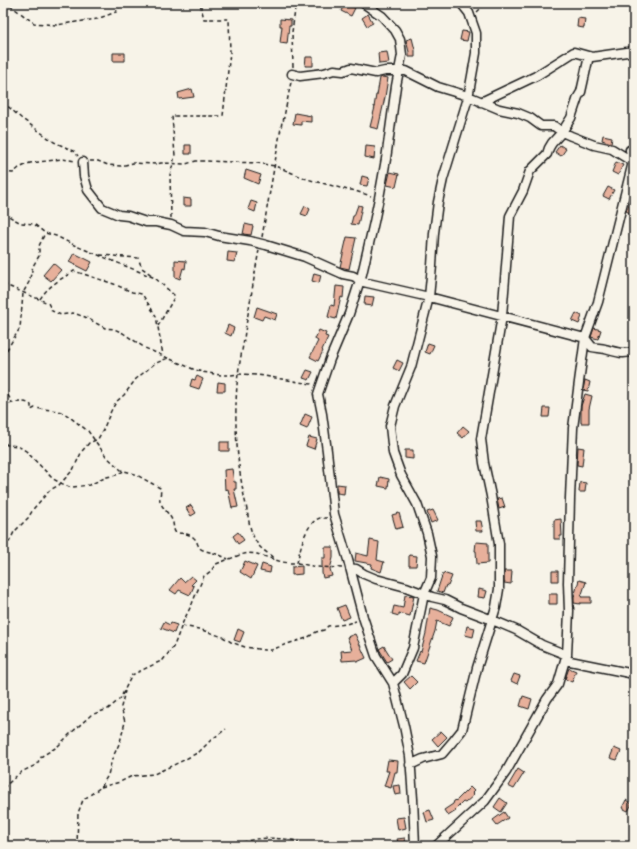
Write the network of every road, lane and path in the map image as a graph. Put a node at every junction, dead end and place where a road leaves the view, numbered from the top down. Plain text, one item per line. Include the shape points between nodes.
1 (3, 3) edge
2 (94, 3) edge
3 (115, 3) edge
4 (122, 3) edge
5 (200, 3) edge
6 (296, 3) edge
7 (363, 3) edge
8 (461, 3) edge
9 (486, 3) edge
10 (471, 18) junction
11 (634, 51) edge
12 (589, 56) junction
13 (398, 71) junction
14 (292, 74) junction
15 (468, 96) junction
16 (3, 102) edge
17 (481, 102) junction
18 (562, 132) junction
19 (634, 148) edge
20 (83, 162) junction
21 (633, 162) edge
22 (173, 164) junction
23 (275, 166) junction
24 (3, 172) edge
25 (379, 198) junction
26 (3, 213) edge
27 (171, 225) junction
28 (45, 233) junction
29 (261, 244) junction
30 (98, 255) junction
31 (155, 278) junction
32 (359, 281) junction
33 (3, 284) edge
34 (22, 293) junction
35 (429, 297) junction
36 (40, 299) junction
37 (502, 316) junction
38 (158, 326) junction
39 (585, 338) junction
40 (634, 351) edge
41 (3, 356) edge
42 (163, 356) junction
43 (168, 358) junction
44 (239, 374) junction
45 (3, 382) edge
46 (318, 394) junction
47 (12, 402) junction
48 (3, 406) edge
49 (95, 440) junction
50 (5, 443) dead end
51 (124, 471) junction
52 (60, 483) junction
53 (334, 514) junction
54 (3, 555) edge
55 (228, 559) junction
56 (274, 559) junction
57 (297, 563) junction
58 (350, 568) junction
59 (424, 594) junction
60 (363, 620) junction
61 (492, 620) junction
62 (182, 626) junction
63 (566, 657) junction
64 (634, 674) edge
65 (393, 683) junction
66 (125, 689) junction
67 (226, 729) dead end
68 (410, 765) junction
69 (101, 787) junction
70 (3, 788) edge
71 (77, 846) edge
72 (236, 846) edge
73 (298, 846) edge
74 (415, 846) edge
75 (436, 846) edge

1 - 4 path via 34,23 56,24 97,19 116,12
2 - 3 path via 104,6
5 - 22 path via 204,19 229,20 230,52 223,116 172,116 175,156
6 - 14 path via 292,32
7 - 13 street via 382,16 400,39 402,55
8 - 10 street
9 - 10 path
10 - 15 street via 476,33 476,53
11 - 12 street
12 - 17 street via 574,52 536,76
12 - 18 street via 581,92 571,118
13 - 14 street via 376,73 351,68 300,76
13 - 15 street via 406,71
13 - 25 street
14 - 23 path
15 - 17 street
15 - 35 street via 438,202
16 - 20 path via 54,142 74,151
17 - 18 street via 518,113 541,126 554,126
18 - 21 street via 594,145 612,149
18 - 37 street via 548,148 547,154 530,171 510,216
19 - 21 street via 630,150
20 - 22 path via 98,161 121,166 133,163
20 - 24 path via 62,159 30,163 13,173
20 - 27 street via 88,190 102,208 146,222
21 - 39 street via 598,302
22 - 23 path via 233,161
22 - 27 path via 170,175
23 - 25 path via 307,179
23 - 29 path
25 - 32 street
26 - 28 path via 21,223 34,224
27 - 29 street via 184,231 205,232
28 - 30 path
28 - 34 path via 39,246 39,256
29 - 32 street via 305,257
29 - 44 path via 253,279
30 - 31 path
30 - 31 path via 138,258 142,268
31 - 38 path via 175,296
32 - 35 street
32 - 46 street
33 - 34 path
34 - 36 path
34 - 41 path via 20,328
35 - 37 street
35 - 59 street via 411,367 390,426 393,453 401,475 417,504 432,556 431,578
36 - 38 path via 50,286 74,271 142,294 156,316
36 - 42 path via 48,303 52,311 61,315 73,313 85,317 105,328 123,333 145,348
37 - 39 street
37 - 61 street via 481,439 499,544 499,589
38 - 42 path
39 - 40 street via 592,347 620,353
39 - 63 street via 573,428
42 - 43 path
43 - 44 path via 202,372
43 - 49 path via 154,364 136,379 113,406 103,430
44 - 46 path via 311,384
44 - 56 path via 236,438 249,527 262,550
45 - 47 path
46 - 53 street
47 - 48 path
47 - 49 path via 28,403 31,410 35,408 63,413 88,431
49 - 51 path via 109,459
49 - 52 path via 82,451 73,470
50 - 52 path via 26,451 44,471
51 - 52 path via 89,485 73,487
51 - 55 path via 142,477 160,488 160,500 175,532 191,536 203,550
52 - 54 path via 50,490 14,532
53 - 57 path via 314,521 303,538
53 - 58 street
55 - 56 path via 248,553
55 - 62 path via 216,564 204,576
56 - 57 path
57 - 58 path via 317,567
58 - 59 street
58 - 60 street
59 - 61 street
59 - 65 street via 414,648 402,674
60 - 62 path via 328,626 307,638 271,650 245,647 223,637
60 - 65 street via 376,656
61 - 63 street
61 - 68 street via 462,730 442,754
62 - 66 path via 174,646 163,660 132,675
63 - 64 street
63 - 75 street via 558,684 506,772 485,801
65 - 68 street via 404,726
66 - 69 path via 121,707 124,722 120,742
66 - 70 path via 120,699 108,709 91,715 57,747 42,756 36,765 21,772
67 - 69 path via 199,752 180,762 154,774 132,776
68 - 74 street
69 - 71 path via 83,800 78,813
72 - 73 path via 259,839 282,838 298,841

